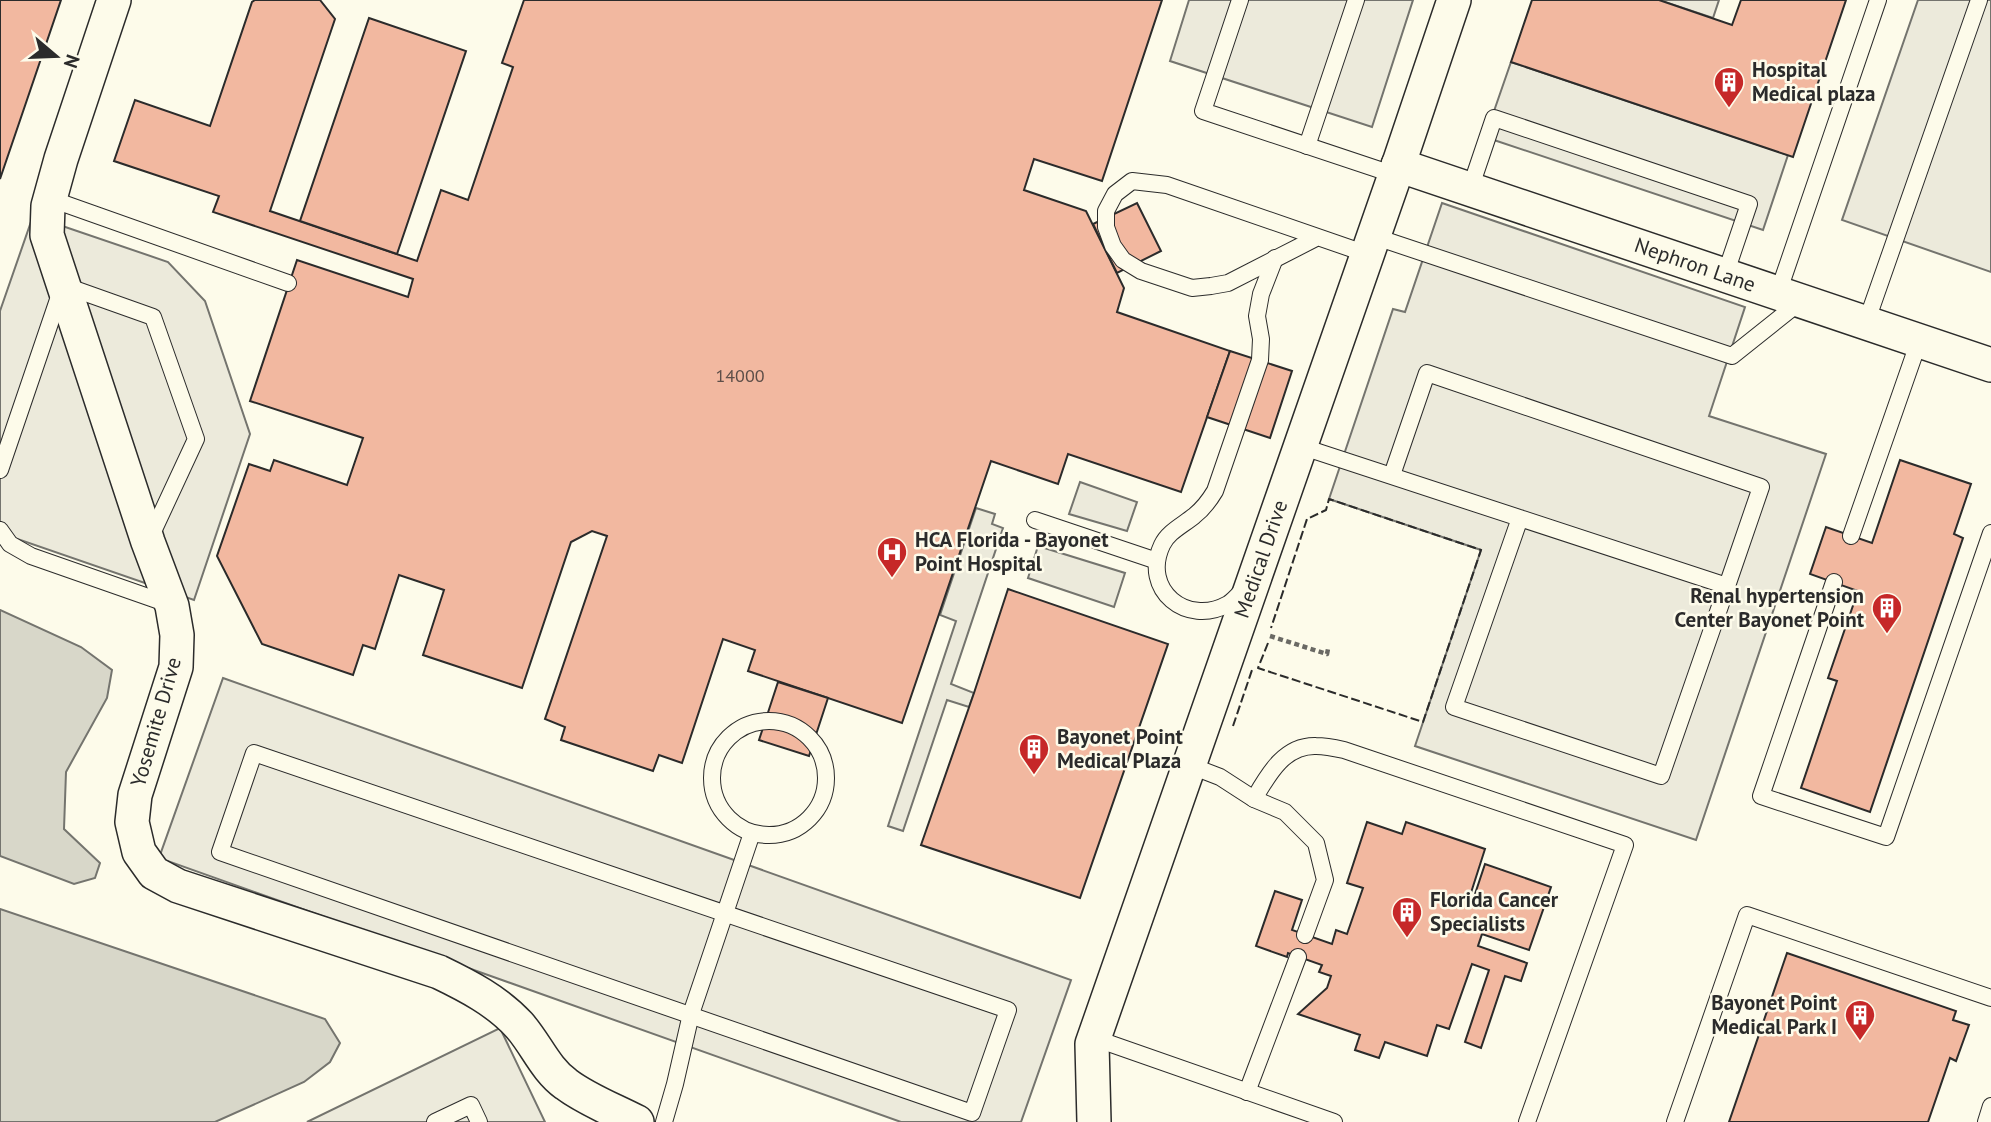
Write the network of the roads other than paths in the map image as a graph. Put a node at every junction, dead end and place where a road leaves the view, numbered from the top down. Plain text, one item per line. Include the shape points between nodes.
1 (114, 0) edge
2 (1240, 0) edge
3 (1356, 0) edge
4 (1454, 0) edge
5 (1878, 0) edge
6 (1979, 0) edge
7 (1307, 146) junction
8 (1397, 170) junction
9 (1470, 189) junction
10 (51, 199) junction
11 (1318, 237) junction
12 (1370, 245) junction
13 (1275, 258) junction
14 (1725, 275) junction
15 (288, 283) dead end
16 (63, 285) junction
17 (1790, 297) junction
18 (1866, 323) junction
19 (1919, 341) junction
20 (1991, 365) edge
21 (1300, 446) junction
22 (0, 470) edge
23 (1392, 475) junction
24 (1520, 518) junction
25 (1035, 520) dead end
26 (0, 530) edge
27 (1991, 533) edge
28 (1851, 536) dead end
29 (148, 542) junction
30 (1157, 561) junction
31 (1257, 570) junction
32 (1834, 582) dead end
33 (1727, 586) junction
34 (172, 606) junction
35 (1189, 765) junction
36 (1254, 799) junction
37 (752, 833) junction
38 (725, 913) junction
39 (1305, 935) dead end
40 (1298, 957) dead end
41 (1991, 998) edge
42 (691, 1014) junction
43 (1094, 1038) junction
44 (1247, 1091) junction
45 (1991, 1106) edge
46 (435, 1122) edge
47 (479, 1122) edge
48 (637, 1122) edge
49 (664, 1122) edge
50 (1094, 1122) edge
51 (1334, 1122) edge
52 (1527, 1122) edge
53 (1675, 1122) edge
54 (1986, 1122) edge

1 - 10 street, Yosemite Drive
2 - 7 lane via 1203,110
3 - 7 lane
4 - 8 street, Medical Drive
5 - 17 lane
6 - 18 lane
7 - 8 lane
8 - 9 street, Nephron Lane
8 - 12 street, Medical Drive
9 - 14 street, Nephron Lane
9 - 14 lane via 1494,118 1749,204
10 - 15 lane
10 - 16 street, Yosemite Drive via 47,235
11 - 12 lane
11 - 13 lane
11 - 13 lane via 1149,182 1132,181 1115,194 1106,211 1106,227 1123,260 1192,288 1228,283
12 - 17 lane via 1732,356
12 - 21 street, Medical Drive
13 - 30 lane via 1257,316 1260,360 1215,491 1163,544
14 - 17 street, Nephron Lane
16 - 22 lane
16 - 29 street, Yosemite Drive
16 - 29 lane via 153,317 196,439
17 - 18 street, Nephron Lane
18 - 19 street, Nephron Lane
19 - 20 street, Nephron Lane
19 - 28 lane
21 - 23 lane
21 - 31 street, Medical Drive
23 - 24 lane
23 - 33 lane via 1427,373 1761,487
24 - 33 lane
24 - 33 lane via 1454,707 1661,776
25 - 30 lane
26 - 34 lane via 10,544 31,556
27 - 32 lane via 1886,837 1760,796
29 - 34 street, Yosemite Drive
30 - 31 lane via 1162,592 1191,610 1228,604
31 - 35 street, Medical Drive
34 - 48 street, Yosemite Drive via 176,667 135,794 132,822 139,852 154,873 178,886 439,972 467,986 520,1027 565,1083
35 - 36 lane via 1220,777
35 - 43 street, Medical Drive
36 - 39 lane via 1285,813 1316,843 1325,880
36 - 52 lane via 1271,770 1290,752 1313,745 1344,750 1625,845
37 - 37 lane via 788,832 804,823 824,792 821,754 810,738 776,720 757,721 724,742 711,777 722,812
37 - 38 lane
38 - 42 lane
38 - 42 lane via 1007,1010 972,1113
38 - 42 lane via 254,753 220,852
40 - 44 lane
41 - 53 lane via 1747,915
42 - 49 lane
43 - 44 lane
43 - 50 street, Medical Drive
44 - 51 lane
45 - 54 lane
46 - 47 lane via 471,1105

